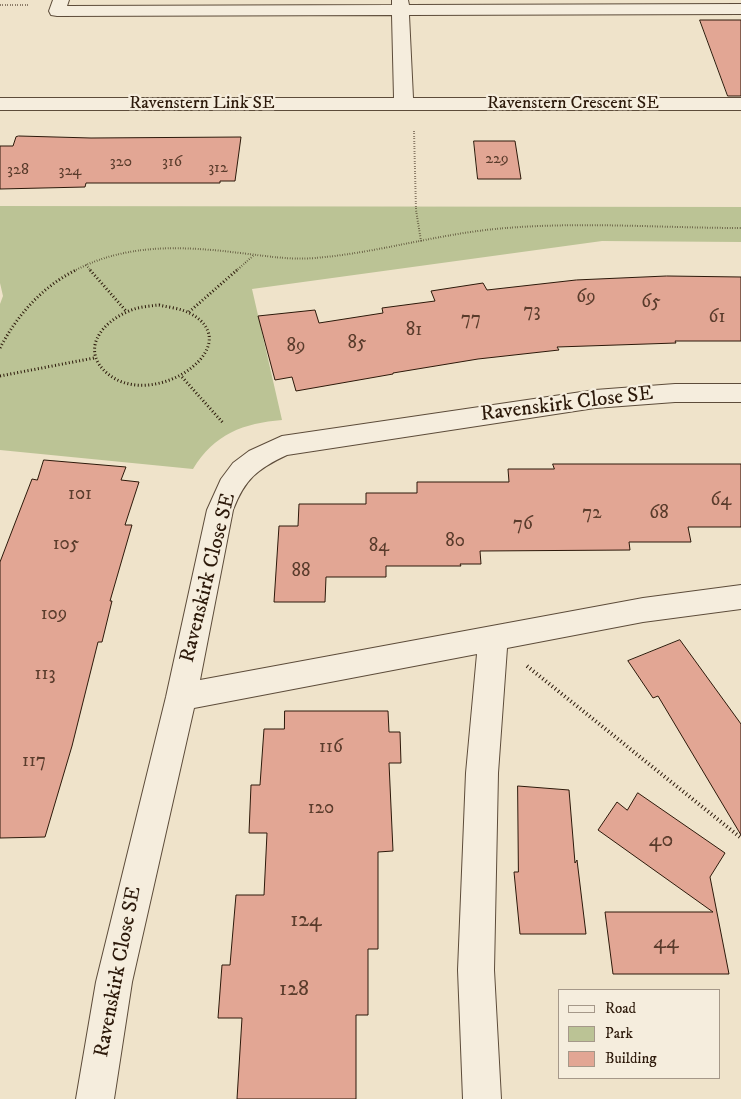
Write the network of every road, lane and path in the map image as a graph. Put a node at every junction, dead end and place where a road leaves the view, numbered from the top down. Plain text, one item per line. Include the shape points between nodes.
1 (61, 0) edge
2 (0, 5) edge
3 (36, 5) dead end
4 (400, 5) edge
5 (741, 9) edge
6 (0, 104) edge
7 (404, 104) junction
8 (741, 104) edge
9 (414, 130) dead end
10 (741, 228) edge
11 (421, 241) junction
12 (254, 254) junction
13 (86, 265) junction
14 (127, 312) junction
15 (190, 312) junction
16 (0, 348) edge
17 (94, 358) junction
18 (0, 376) edge
19 (182, 377) junction
20 (741, 393) edge
21 (224, 424) dead end
22 (741, 597) edge
23 (493, 638) junction
24 (181, 697) junction
25 (741, 838) edge
26 (95, 1099) edge
27 (482, 1099) edge

1 - 4 street via 57,12
2 - 3 path
4 - 5 street
4 - 7 street
6 - 7 street, Ravenstern Link SE
7 - 8 street, Ravenstern Crescent SE
9 - 11 path via 416,210
10 - 11 path via 554,225 493,229
11 - 12 path via 290,260
12 - 13 path via 190,247 144,249 100,258
12 - 15 path
13 - 14 path
13 - 16 path via 62,276 32,300 9,328
14 - 15 path via 159,305
14 - 17 path via 111,320 100,332 94,345
15 - 19 path via 208,330 210,343 206,355
17 - 18 path
17 - 19 path via 102,371 117,381 138,385 161,384
19 - 21 path
20 - 24 street, Ravenskirk Close SE via 675,393 595,399 282,446 256,458 228,487 220,510
22 - 23 street via 643,610
23 - 24 street
23 - 25 path
23 - 27 street via 482,773 476,970
24 - 26 street, Ravenskirk Close SE via 114,982

